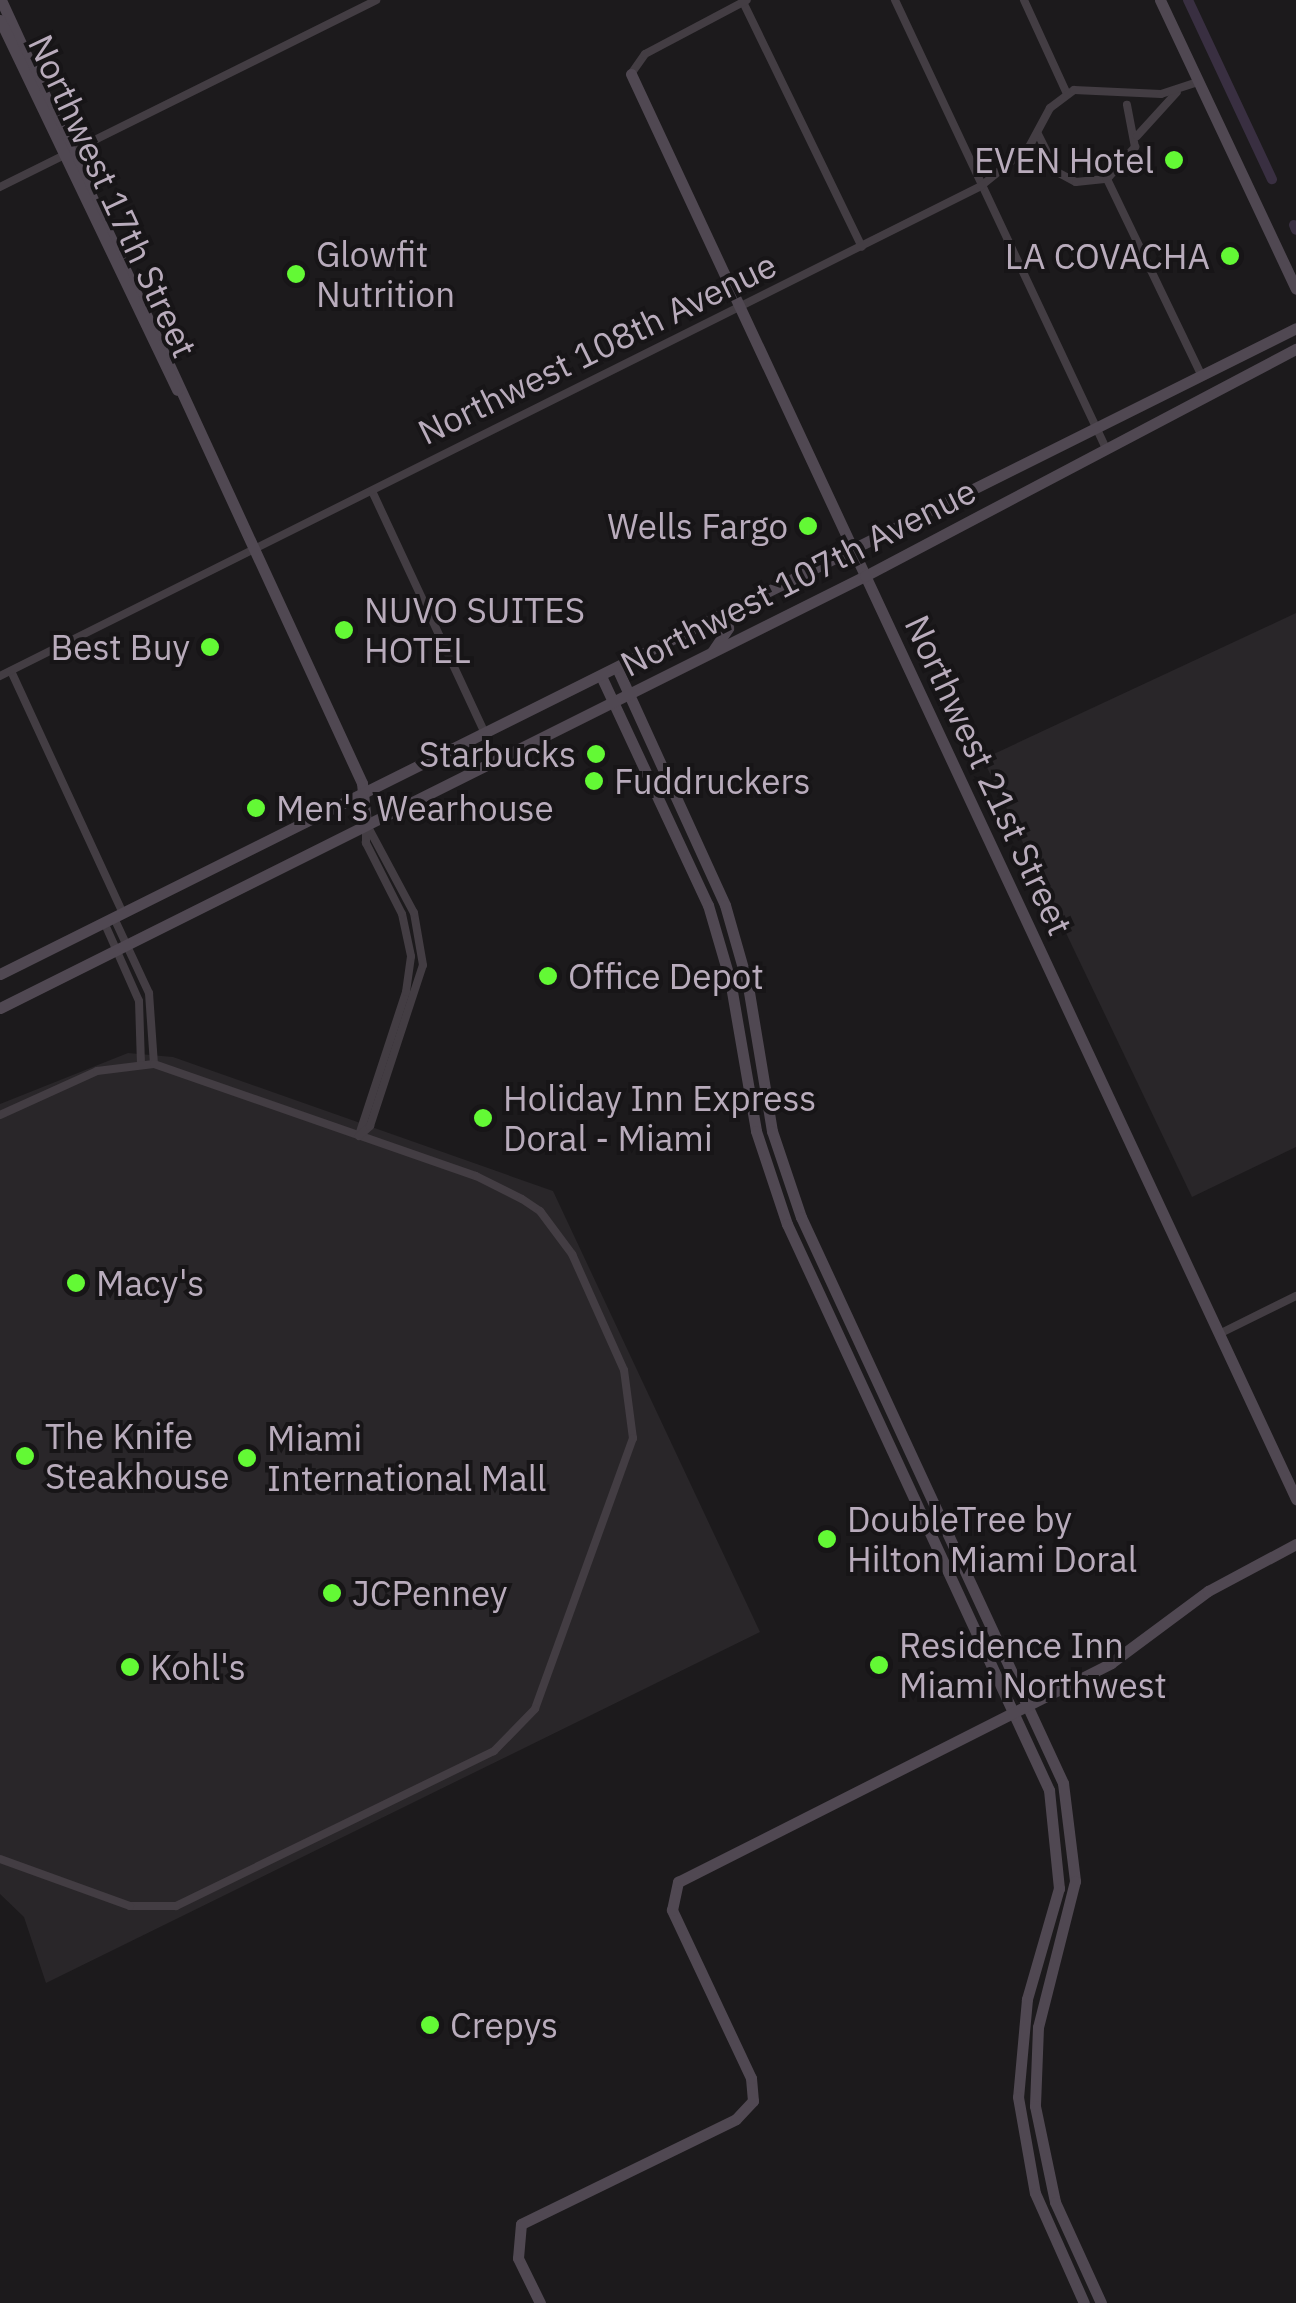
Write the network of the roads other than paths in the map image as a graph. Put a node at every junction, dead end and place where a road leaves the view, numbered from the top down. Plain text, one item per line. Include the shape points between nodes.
1 (1, 0) edge
2 (376, 0) edge
3 (895, 0) edge
4 (1024, 0) edge
5 (1160, 0) edge
6 (745, 1) edge
7 (0, 20) edge
8 (632, 74) joint
9 (1199, 82) junction
10 (1177, 92) junction
11 (1066, 94) junction
12 (1127, 105) dead end
13 (1038, 134) junction
14 (1136, 136) junction
15 (68, 154) junction
16 (1107, 179) junction
17 (981, 186) junction
18 (0, 188) edge
19 (862, 247) junction
20 (1296, 289) edge
21 (739, 308) junction
22 (1296, 328) edge
23 (1296, 349) edge
24 (1202, 376) junction
25 (1095, 430) junction
26 (1107, 450) junction
27 (372, 490) junction
28 (254, 550) junction
29 (853, 550) junction
30 (865, 576) junction
31 (726, 613) junction
32 (712, 652) junction
33 (617, 668) junction
34 (11, 670) junction
35 (0, 676) edge
36 (601, 676) junction
37 (630, 693) junction
38 (613, 702) junction
39 (485, 733) junction
40 (364, 793) junction
41 (366, 823) junction
42 (114, 918) junction
43 (122, 946) junction
44 (1, 971) edge
45 (0, 1008) edge
46 (141, 1063) junction
47 (154, 1064) junction
48 (0, 1116) edge
49 (359, 1136) junction
50 (1296, 1296) edge
51 (1219, 1334) junction
52 (1296, 1498) edge
53 (1296, 1544) edge
54 (1029, 1707) junction
55 (1015, 1714) junction
56 (0, 1858) edge
57 (540, 2303) edge
58 (1084, 2303) edge
59 (1102, 2303) edge

1 - 15 street, Northwest 17th Street
2 - 15 street
3 - 17 street
4 - 11 street
5 - 9 street
6 - 8 street via 646,54
6 - 19 street
7 - 15 street, Northwest 17th Street
8 - 21 street, Northwest 21st Street
9 - 10 street
9 - 20 street
10 - 11 street via 1084,88
10 - 14 street
11 - 13 street, Northwest 108th Avenue via 1050,108
12 - 14 street
13 - 16 street via 1056,172 1086,183
13 - 17 street, Northwest 108th Avenue
14 - 16 street via 1131,157
15 - 18 street
15 - 28 street, Northwest 17th Street
16 - 24 street
17 - 19 street, Northwest 108th Avenue
17 - 25 street
19 - 21 street, Northwest 108th Avenue
21 - 27 street, Northwest 108th Avenue
21 - 29 street, Northwest 21st Street
22 - 24 street, Northwest 107th Avenue
23 - 26 street, Northwest 107th Avenue
24 - 25 street, Northwest 107th Avenue
25 - 26 street
25 - 29 street, Northwest 107th Avenue
26 - 30 street, Northwest 107th Avenue
27 - 28 street, Northwest 108th Avenue
27 - 39 street
28 - 34 street, Northwest 108th Avenue
28 - 40 street, Northwest 17th Street
29 - 30 street, Northwest 21st Street
29 - 31 street, Northwest 107th Avenue
30 - 32 street, Northwest 107th Avenue
30 - 51 street, Northwest 21st Street
31 - 32 street via 728,628
31 - 33 street, Northwest 107th Avenue
32 - 37 street, Northwest 107th Avenue
33 - 36 street, Northwest 107th Avenue
33 - 37 street
34 - 35 street, Northwest 108th Avenue
34 - 42 street
36 - 38 street
36 - 39 street, Northwest 107th Avenue
37 - 38 street, Northwest 107th Avenue
37 - 54 street via 726,905 748,986 772,1131 801,1217
38 - 41 street, Northwest 107th Avenue
38 - 55 street via 708,905 730,980 756,1130 787,1224
39 - 40 street, Northwest 107th Avenue
40 - 41 street, Northwest 17th Street
40 - 42 street, Northwest 107th Avenue
41 - 43 street, Northwest 107th Avenue
41 - 49 street via 414,913 423,958 409,1022 370,1126
42 - 43 street
42 - 44 street, Northwest 107th Avenue
43 - 45 street, Northwest 107th Avenue
43 - 46 street via 139,1002
43 - 47 street via 152,1007
46 - 47 street
46 - 48 street via 97,1071
47 - 49 street
49 - 56 street via 476,1176 540,1211 572,1254 624,1370 633,1426 627,1462 535,1709 494,1751 176,1906 130,1906
50 - 51 street
51 - 52 street, Northwest 21st Street
53 - 54 street via 1208,1590 1140,1645
54 - 55 street
54 - 59 street via 1072,1814 1076,1864 1069,1918 1038,2028 1034,2106 1055,2202
55 - 57 street via 691,1874 673,1891 676,1920 751,2078 753,2102 742,2116 526,2219 518,2230 518,2258
55 - 58 street via 1057,1824 1054,1912 1027,1999 1018,2097 1035,2193

